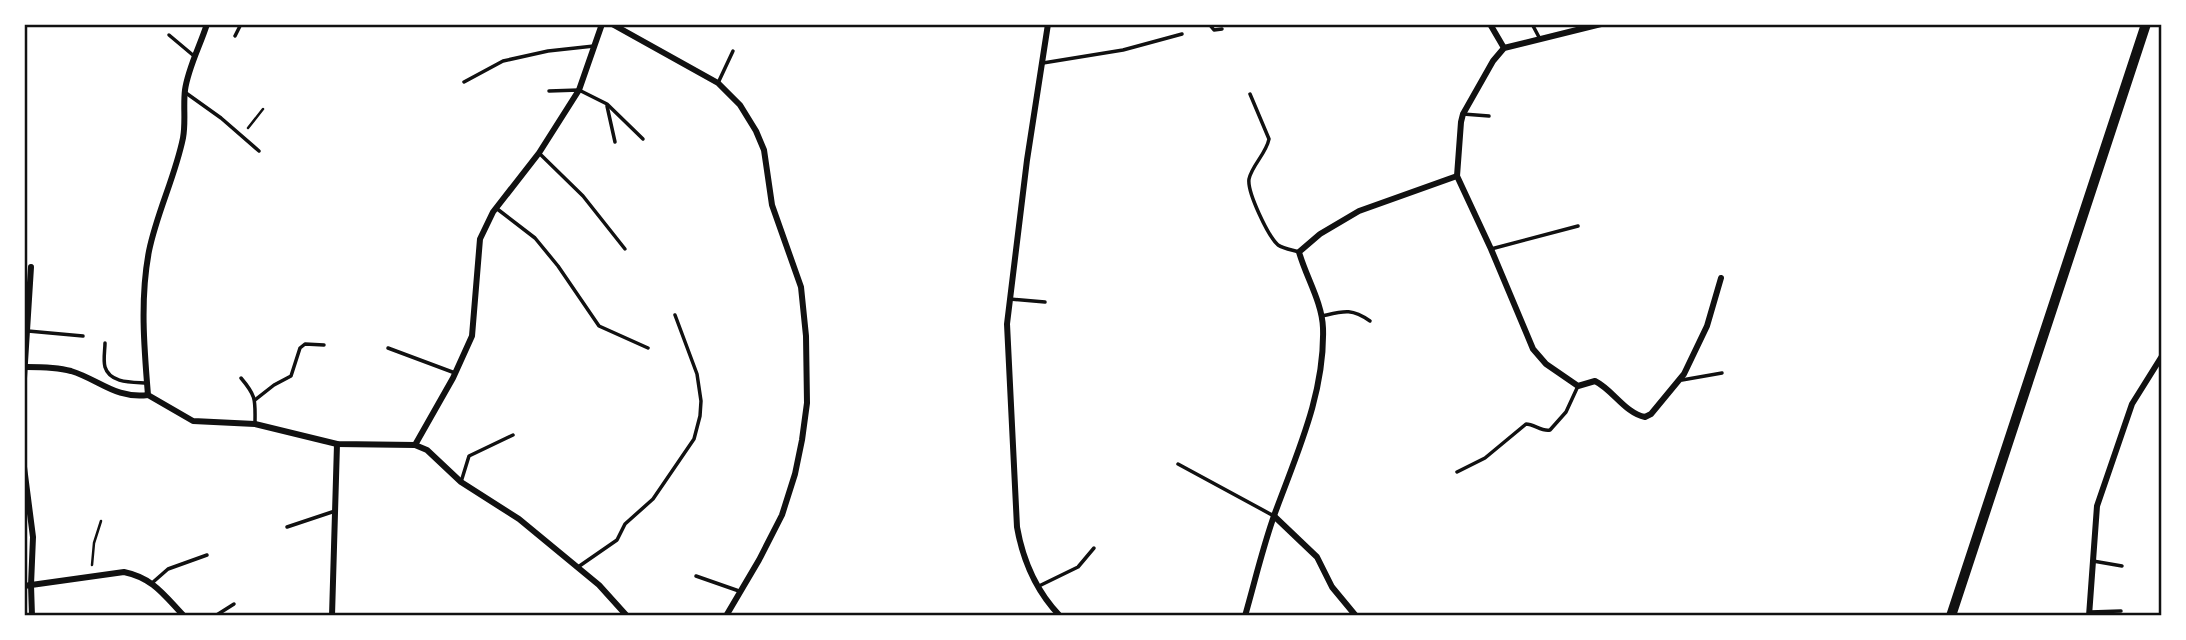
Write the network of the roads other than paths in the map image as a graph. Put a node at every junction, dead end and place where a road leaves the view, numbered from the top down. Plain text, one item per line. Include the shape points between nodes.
1 (207, 24) edge
2 (241, 24) edge
3 (601, 24) edge
4 (612, 24) edge
5 (1048, 24) edge
6 (1209, 24) edge
7 (1490, 24) edge
8 (1532, 24) edge
9 (1601, 24) edge
10 (2146, 24) edge
11 (1222, 29) dead end
12 (1182, 34) dead end
13 (169, 35) dead end
14 (235, 36) dead end
15 (1540, 39) junction
16 (594, 46) junction
17 (1504, 48) junction
18 (733, 51) dead end
19 (196, 57) junction
20 (1041, 63) junction
21 (464, 82) dead end
22 (718, 83) junction
23 (579, 90) junction
24 (550, 91) dead end
25 (185, 92) junction
26 (1250, 94) dead end
27 (607, 104) junction
28 (1463, 114) junction
29 (1489, 116) dead end
30 (643, 139) dead end
31 (615, 142) dead end
32 (259, 150) dead end
33 (539, 153) junction
34 (1457, 176) junction
35 (496, 208) junction
36 (1578, 226) dead end
37 (1492, 248) junction
38 (625, 249) dead end
39 (1300, 252) junction
40 (31, 267) dead end
41 (1721, 278) dead end
42 (1010, 299) junction
43 (1045, 302) dead end
44 (675, 315) dead end
45 (1322, 316) junction
46 (1370, 321) dead end
47 (28, 331) junction
48 (83, 336) dead end
49 (105, 343) dead end
50 (324, 345) dead end
51 (387, 348) dead end
52 (648, 348) dead end
53 (2161, 356) edge
54 (27, 367) junction
55 (455, 373) junction
56 (1722, 373) dead end
57 (24, 378) edge
58 (241, 378) dead end
59 (1679, 380) junction
60 (147, 383) junction
61 (1578, 386) junction
62 (148, 395) junction
63 (256, 400) junction
64 (255, 424) junction
65 (513, 435) dead end
66 (337, 444) junction
67 (415, 445) junction
68 (1178, 464) dead end
69 (24, 467) edge
70 (1457, 472) dead end
71 (461, 482) junction
72 (335, 511) junction
73 (1274, 516) junction
74 (287, 527) dead end
75 (1094, 548) dead end
76 (207, 555) dead end
77 (2093, 561) junction
78 (2122, 566) dead end
79 (578, 567) junction
80 (696, 576) dead end
81 (152, 583) junction
82 (28, 585) edge
83 (1037, 587) junction
84 (741, 592) junction
85 (234, 604) dead end
86 (2121, 611) dead end
87 (2090, 614) edge
88 (32, 615) edge
89 (184, 615) edge
90 (215, 615) edge
91 (332, 615) edge
92 (627, 615) edge
93 (726, 615) edge
94 (1060, 615) edge
95 (1245, 615) edge
96 (1356, 615) edge
97 (1951, 615) edge

1 - 19 street
2 - 14 lane
3 - 16 street
4 - 22 street
5 - 20 street
6 - 11 lane via 1214,30
7 - 17 street
8 - 15 lane
9 - 15 street
10 - 97 main road
12 - 20 lane via 1123,50
13 - 19 lane
15 - 17 street
16 - 21 lane via 503,61
16 - 23 street
17 - 28 street
18 - 22 lane
19 - 25 street
20 - 42 street
22 - 84 street via 740,105 764,150 772,205 801,288 806,335 807,402 791,492
23 - 24 lane
23 - 27 lane
23 - 33 street
25 - 32 lane
25 - 60 street via 183,138 149,253 143,319
26 - 39 lane via 1269,139 1250,174 1249,187 1276,242
27 - 30 lane
27 - 31 lane
28 - 29 lane
28 - 34 street
33 - 35 street
33 - 38 lane via 583,196
34 - 37 street
34 - 39 street via 1359,211
35 - 52 lane via 535,237 600,326
35 - 55 street via 480,239 472,336
36 - 37 lane
37 - 61 street via 1533,349
39 - 45 street
40 - 47 street
41 - 59 street via 1707,326
42 - 43 lane
42 - 83 street via 1007,324 1017,527 1021,551
44 - 79 lane via 697,374 700,416 694,439 653,499 625,524 617,540
45 - 46 lane via 1353,312
45 - 73 street via 1319,374 1310,419
47 - 48 lane
47 - 54 street
49 - 60 lane via 105,368 111,376
50 - 63 lane via 300,348 291,376
51 - 55 lane
53 - 77 street via 2132,404 2097,506
54 - 57 street
54 - 62 street via 70,371 125,395
55 - 67 street
56 - 59 lane
58 - 63 lane
59 - 61 street via 1645,417 1603,385
60 - 62 street
61 - 70 lane via 1566,412 1550,430 1526,424 1485,458
62 - 64 street via 193,421
63 - 64 lane
64 - 66 street
65 - 71 lane via 469,456
66 - 67 street
66 - 72 street
67 - 71 street via 427,450
68 - 73 lane
69 - 82 street via 33,537
71 - 79 street via 519,519
72 - 74 lane
72 - 91 street
73 - 95 street
73 - 96 street via 1317,556 1332,587
75 - 83 lane via 1078,567
76 - 81 lane via 168,569
77 - 78 lane
77 - 87 street
79 - 92 street
80 - 84 lane
81 - 82 street via 124,572
81 - 89 street
82 - 88 street
83 - 94 street
84 - 93 street
85 - 90 lane
86 - 87 lane

